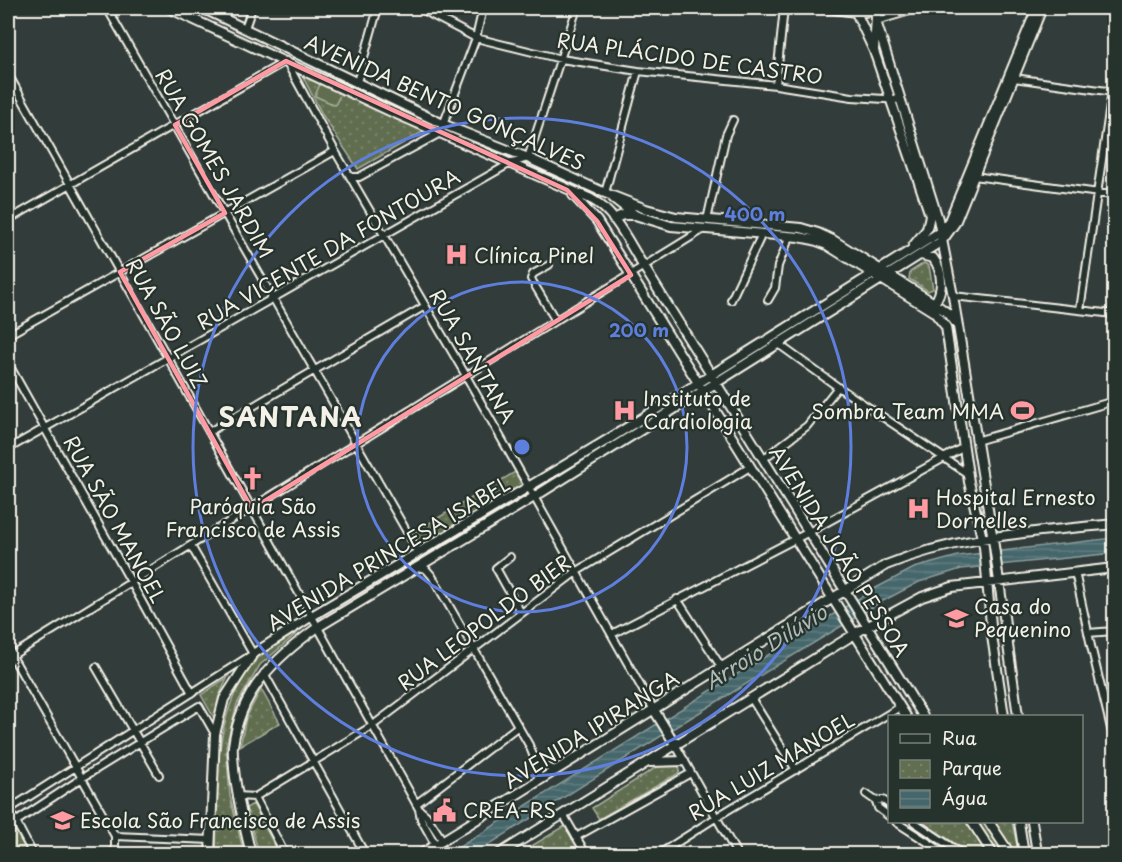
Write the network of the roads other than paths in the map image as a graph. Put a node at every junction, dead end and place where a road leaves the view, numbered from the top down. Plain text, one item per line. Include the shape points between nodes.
1 (107, 8) edge
2 (169, 8) edge
3 (202, 8) edge
4 (252, 8) edge
5 (378, 8) edge
6 (421, 8) edge
7 (483, 8) edge
8 (577, 8) edge
9 (784, 8) edge
10 (818, 8) edge
11 (879, 8) edge
12 (920, 8) edge
13 (1037, 8) edge
14 (1042, 8) edge
15 (856, 9) edge
16 (876, 21) junction
17 (245, 28) junction
18 (476, 38) junction
19 (874, 51) junction
20 (561, 59) junction
21 (286, 62) junction
22 (638, 71) junction
23 (8, 74) edge
24 (1014, 78) junction
25 (1114, 78) edge
26 (357, 82) junction
27 (776, 85) junction
28 (1113, 92) edge
29 (891, 99) junction
30 (901, 100) junction
31 (733, 120) dead end
32 (175, 124) junction
33 (445, 125) junction
34 (440, 133) junction
35 (335, 151) junction
36 (528, 158) junction
37 (509, 164) junction
38 (974, 176) junction
39 (351, 177) junction
40 (359, 177) junction
41 (70, 184) junction
42 (355, 184) junction
43 (567, 190) junction
44 (1098, 192) junction
45 (607, 194) junction
46 (1114, 195) edge
47 (225, 213) junction
48 (635, 215) junction
49 (613, 219) junction
50 (8, 220) edge
51 (707, 220) junction
52 (704, 229) junction
53 (940, 232) junction
54 (762, 234) junction
55 (384, 236) junction
56 (790, 236) junction
57 (942, 241) junction
58 (908, 252) junction
59 (921, 255) junction
60 (549, 265) dead end
61 (644, 267) junction
62 (876, 271) junction
63 (120, 272) junction
64 (889, 274) junction
65 (631, 275) junction
66 (881, 279) junction
67 (953, 296) junction
68 (274, 298) junction
69 (731, 300) dead end
70 (768, 300) dead end
71 (934, 303) junction
72 (425, 306) junction
73 (1080, 310) junction
74 (1114, 314) edge
75 (556, 321) junction
76 (957, 325) junction
77 (8, 335) edge
78 (777, 344) junction
79 (168, 358) junction
80 (8, 363) edge
81 (314, 371) junction
82 (711, 375) junction
83 (466, 377) junction
84 (699, 383) junction
85 (716, 384) junction
86 (838, 387) junction
87 (704, 392) junction
88 (1114, 400) edge
89 (44, 428) junction
90 (209, 432) junction
91 (976, 441) junction
92 (357, 443) junction
93 (964, 447) junction
94 (8, 449) edge
95 (943, 457) junction
96 (763, 459) junction
97 (750, 467) junction
98 (968, 474) junction
99 (529, 488) junction
100 (534, 497) junction
101 (252, 509) junction
102 (1114, 524) edge
103 (809, 532) junction
104 (992, 537) junction
105 (795, 538) junction
106 (982, 538) junction
107 (191, 546) junction
108 (419, 553) junction
109 (510, 556) dead end
110 (433, 558) junction
111 (418, 567) junction
112 (1114, 568) edge
113 (576, 572) junction
114 (1075, 572) junction
115 (432, 576) junction
116 (998, 577) junction
117 (988, 578) junction
118 (131, 582) junction
119 (844, 589) junction
120 (831, 597) junction
121 (677, 599) junction
122 (521, 613) junction
123 (312, 616) junction
124 (868, 626) junction
125 (318, 627) junction
126 (1114, 631) edge
127 (1088, 633) junction
128 (612, 634) junction
129 (855, 634) junction
130 (8, 649) edge
131 (473, 649) junction
132 (253, 654) junction
133 (9, 657) edge
134 (96, 667) dead end
135 (722, 668) junction
136 (264, 673) junction
137 (192, 693) junction
138 (750, 698) junction
139 (900, 708) junction
140 (656, 713) junction
141 (888, 715) edge
142 (888, 715) edge
143 (905, 715) edge
144 (923, 715) edge
145 (1004, 715) edge
146 (1018, 715) edge
147 (372, 726) junction
148 (517, 727) junction
149 (132, 730) junction
150 (215, 734) junction
151 (1114, 741) edge
152 (674, 742) junction
153 (140, 743) junction
154 (536, 759) junction
155 (684, 761) junction
156 (313, 762) junction
157 (649, 762) junction
158 (75, 766) junction
159 (555, 770) junction
160 (795, 770) junction
161 (691, 773) junction
162 (159, 775) dead end
163 (82, 778) junction
164 (537, 781) junction
165 (680, 781) junction
166 (866, 794) dead end
167 (237, 796) junction
168 (255, 798) junction
169 (876, 801) junction
170 (888, 804) edge
171 (418, 807) junction
172 (8, 809) edge
173 (563, 814) junction
174 (888, 816) edge
175 (717, 817) junction
176 (17, 821) junction
177 (898, 823) edge
178 (915, 823) edge
179 (973, 823) edge
180 (990, 823) edge
181 (1019, 823) edge
182 (1032, 823) edge
183 (115, 836) junction
184 (576, 837) junction
185 (211, 840) junction
186 (439, 843) junction
187 (33, 855) edge
188 (115, 855) edge
189 (210, 855) edge
190 (251, 855) edge
191 (285, 855) edge
192 (365, 855) edge
193 (421, 855) edge
194 (499, 855) edge
195 (586, 855) edge
196 (659, 855) edge
197 (737, 855) edge
198 (946, 855) edge
199 (962, 855) edge
200 (993, 855) edge
201 (1010, 855) edge
202 (1027, 855) edge
203 (1034, 855) edge

1 - 32 street, RUA GOMES JARDIM
2 - 21 main road, AVENIDA BENTO GONÇALVES
3 - 17 main road, AVENIDA BENTO GONÇALVES
4 - 17 street
5 - 26 street
6 - 18 street, RUA PLÁCIDO DE CASTRO
7 - 18 street
8 - 20 street
9 - 27 street
10 - 15 street
11 - 15 main road via 864,12
11 - 16 main road
12 - 16 street
13 - 53 main road via 950,221
14 - 24 main road
15 - 19 main road
16 - 19 main road
16 - 30 main road
17 - 26 main road, AVENIDA BENTO GONÇALVES
18 - 20 street, RUA PLÁCIDO DE CASTRO
18 - 33 street
19 - 29 main road
20 - 22 street, RUA PLÁCIDO DE CASTRO
20 - 36 street
21 - 32 street
21 - 34 main road, AVENIDA BENTO GONÇALVES
21 - 35 street, RUA SANTANA
22 - 27 street, RUA PLÁCIDO DE CASTRO
22 - 45 street
23 - 41 street, RUA SÃO LUIZ
24 - 28 street
24 - 38 main road
25 - 28 street
26 - 33 main road, AVENIDA BENTO GONÇALVES
27 - 29 street, RUA PLÁCIDO DE CASTRO
28 - 44 street
29 - 30 street, RUA PLÁCIDO DE CASTRO
29 - 58 main road via 930,215 927,229
30 - 53 main road
31 - 51 street via 726,135
32 - 41 street
32 - 47 street, RUA GOMES JARDIM
33 - 34 street
33 - 36 main road, AVENIDA BENTO GONÇALVES
34 - 37 main road, AVENIDA BENTO GONÇALVES
34 - 40 street
35 - 39 street, RUA SANTANA
35 - 47 street
36 - 37 street, RUA VICENTE DA FONTOURA
36 - 45 main road, AVENIDA BENTO GONÇALVES
37 - 43 main road, AVENIDA BENTO GONÇALVES
37 - 55 street, RUA VICENTE DA FONTOURA
38 - 44 street
38 - 57 main road via 955,224
39 - 40 street
39 - 42 street, RUA SANTANA
40 - 42 street
41 - 50 street
41 - 63 street, RUA SÃO LUIZ
42 - 55 street, RUA SANTANA
43 - 49 main road, AVENIDA JOÃO PESSOA via 597,202
43 - 65 main road, AVENIDA JOÃO PESSOA via 597,221
44 - 46 street
44 - 73 street
45 - 48 main road, AVENIDA BENTO GONÇALVES
45 - 51 main road, AVENIDA BENTO GONÇALVES via 646,209
47 - 63 street
47 - 68 street, RUA GOMES JARDIM
48 - 49 main road
48 - 52 main road, AVENIDA BENTO GONÇALVES via 671,226
49 - 61 main road, AVENIDA JOÃO PESSOA
51 - 62 main road, AVENIDA BENTO GONÇALVES via 818,232
52 - 54 main road, AVENIDA BENTO GONÇALVES
52 - 61 street
53 - 57 main road
53 - 58 main road, AVENIDA PRINCESA ISABEL
54 - 56 main road, AVENIDA BENTO GONÇALVES
54 - 69 street
55 - 68 street, RUA VICENTE DA FONTOURA
55 - 72 street, RUA SANTANA
56 - 62 main road, AVENIDA BENTO GONÇALVES via 814,240
56 - 70 street
57 - 59 main road, AVENIDA PRINCESA ISABEL
57 - 67 main road
58 - 62 main road, AVENIDA PRINCESA ISABEL
59 - 64 main road, AVENIDA PRINCESA ISABEL
59 - 71 main road via 933,258 939,269 941,291
60 - 75 street via 531,279
61 - 65 street
61 - 82 main road, AVENIDA JOÃO PESSOA
62 - 64 main road, AVENIDA BENTO GONÇALVES
62 - 66 main road, AVENIDA BENTO GONÇALVES
62 - 82 main road, AVENIDA PRINCESA ISABEL
63 - 77 street
63 - 79 street, RUA SÃO LUIZ
64 - 66 main road, AVENIDA PRINCESA ISABEL
64 - 71 main road, AVENIDA BENTO GONÇALVES
65 - 75 street
65 - 84 main road, AVENIDA JOÃO PESSOA
66 - 78 main road, AVENIDA PRINCESA ISABEL
66 - 93 main road, AVENIDA BENTO GONÇALVES via 934,312 946,327
67 - 73 street
67 - 76 main road
68 - 79 street, RUA VICENTE DA FONTOURA
68 - 81 street, RUA GOMES JARDIM
71 - 76 main road, AVENIDA BENTO GONÇALVES via 950,314
72 - 81 street
72 - 83 street, RUA SANTANA
73 - 74 street
75 - 83 street
76 - 91 main road
78 - 85 main road, AVENIDA PRINCESA ISABEL
78 - 86 street
79 - 89 street, RUA VICENTE DA FONTOURA
79 - 90 street, RUA SÃO LUIZ
80 - 89 street, RUA SÃO MANOEL
81 - 90 street
81 - 92 street, RUA GOMES JARDIM
82 - 84 main road, AVENIDA PRINCESA ISABEL
82 - 85 main road, AVENIDA JOÃO PESSOA
83 - 92 street
83 - 99 street, RUA SANTANA
84 - 87 main road, AVENIDA JOÃO PESSOA
84 - 99 main road, AVENIDA PRINCESA ISABEL
85 - 87 main road, AVENIDA PRINCESA ISABEL
85 - 96 main road, AVENIDA JOÃO PESSOA
86 - 95 street
86 - 96 street via 807,426
87 - 97 main road, AVENIDA JOÃO PESSOA
87 - 100 main road, AVENIDA PRINCESA ISABEL
88 - 91 street
89 - 94 street, RUA VICENTE DA FONTOURA
89 - 118 street, RUA SÃO MANOEL
90 - 101 street, RUA SÃO LUIZ
91 - 104 main road
92 - 101 street
92 - 108 street, RUA GOMES JARDIM
93 - 95 street
93 - 98 main road
95 - 98 street
95 - 103 street
96 - 103 main road, AVENIDA JOÃO PESSOA
97 - 105 main road, AVENIDA JOÃO PESSOA
97 - 113 street, RUA LEOPOLDO BIER
98 - 106 main road
99 - 100 street, RUA SANTANA
99 - 108 main road, AVENIDA PRINCESA ISABEL
100 - 110 main road, AVENIDA PRINCESA ISABEL
100 - 113 street, RUA SANTANA
101 - 107 street
101 - 123 street, RUA SÃO LUIZ
102 - 104 main road, AVENIDA IPIRANGA
103 - 105 street
103 - 119 main road, AVENIDA JOÃO PESSOA
104 - 106 main road, AVENIDA IPIRANGA
104 - 116 main road
105 - 120 main road, AVENIDA JOÃO PESSOA
105 - 121 street
106 - 117 main road
106 - 119 main road, AVENIDA IPIRANGA via 914,554
107 - 118 street
107 - 132 street
108 - 123 main road, AVENIDA PRINCESA ISABEL
109 - 122 street via 496,568
110 - 111 main road, AVENIDA PRINCESA ISABEL
110 - 115 street
111 - 115 street
111 - 125 main road, AVENIDA PRINCESA ISABEL
112 - 114 main road
113 - 122 street, RUA LEOPOLDO BIER
113 - 128 street, RUA SANTANA
114 - 116 main road
114 - 127 street
115 - 131 street
116 - 117 main road
116 - 146 main road
117 - 124 main road via 922,597
117 - 145 main road
118 - 133 street
118 - 137 street, RUA SÃO MANOEL
119 - 120 main road, AVENIDA IPIRANGA
119 - 124 main road, AVENIDA JOÃO PESSOA
120 - 129 main road, AVENIDA JOÃO PESSOA
120 - 135 main road, AVENIDA IPIRANGA
121 - 128 street
121 - 135 street
122 - 131 street, RUA LEOPOLDO BIER
123 - 125 street, RUA SÃO LUIZ
123 - 132 main road, AVENIDA PRINCESA ISABEL
124 - 129 main road
124 - 144 main road, AVENIDA JOÃO PESSOA
125 - 136 main road, AVENIDA PRINCESA ISABEL
125 - 147 street, RUA SÃO LUIZ
126 - 127 street
127 - 151 street
128 - 140 street, RUA SANTANA
129 - 138 main road
129 - 139 main road, AVENIDA JOÃO PESSOA
130 - 133 street
131 - 147 street, RUA LEOPOLDO BIER
131 - 148 street
132 - 137 street, AVENIDA PRINCESA ISABEL
132 - 150 main road via 224,699
133 - 158 street
134 - 149 street
135 - 140 main road, AVENIDA IPIRANGA
136 - 156 street
136 - 167 main road via 243,706 232,747
137 - 149 street, AVENIDA PRINCESA ISABEL
138 - 152 main road
138 - 160 street
139 - 141 street, RUA LUIZ MANOEL
139 - 143 main road, AVENIDA JOÃO PESSOA
140 - 152 main road, RUA SANTANA
140 - 159 main road, AVENIDA IPIRANGA
142 - 160 street, RUA LUIZ MANOEL
147 - 156 street, RUA LEOPOLDO BIER
147 - 171 street, RUA SÃO LUIZ
148 - 154 street
148 - 171 street
149 - 153 street
149 - 158 street, AVENIDA PRINCESA ISABEL
150 - 153 street via 199,706
150 - 185 main road
152 - 155 street, RUA SANTANA
152 - 157 main road
153 - 162 street
153 - 163 street
154 - 159 street
154 - 164 street
155 - 157 main road
155 - 161 street, RUA SANTANA
155 - 165 street
156 - 168 street, RUA LEOPOLDO BIER
156 - 192 street
157 - 173 main road
158 - 163 street
158 - 172 street, AVENIDA PRINCESA ISABEL
159 - 164 main road, AVENIDA IPIRANGA
160 - 175 street, RUA LUIZ MANOEL
161 - 165 street
161 - 175 street, RUA SANTANA
163 - 176 street
163 - 183 street
164 - 186 main road, AVENIDA IPIRANGA
165 - 184 street
166 - 169 street
167 - 168 street
167 - 190 main road
168 - 191 street
169 - 170 street
169 - 174 street
171 - 186 street, RUA SÃO LUIZ via 421,819
172 - 176 street
173 - 184 street
173 - 194 main road
175 - 196 street, RUA LUIZ MANOEL
175 - 197 street, RUA SANTANA
176 - 187 street
177 - 198 street
178 - 199 street
179 - 200 main road
180 - 201 main road
181 - 202 main road
182 - 203 main road
183 - 185 street
183 - 188 street
184 - 195 street
185 - 189 main road
186 - 193 main road, AVENIDA IPIRANGA

